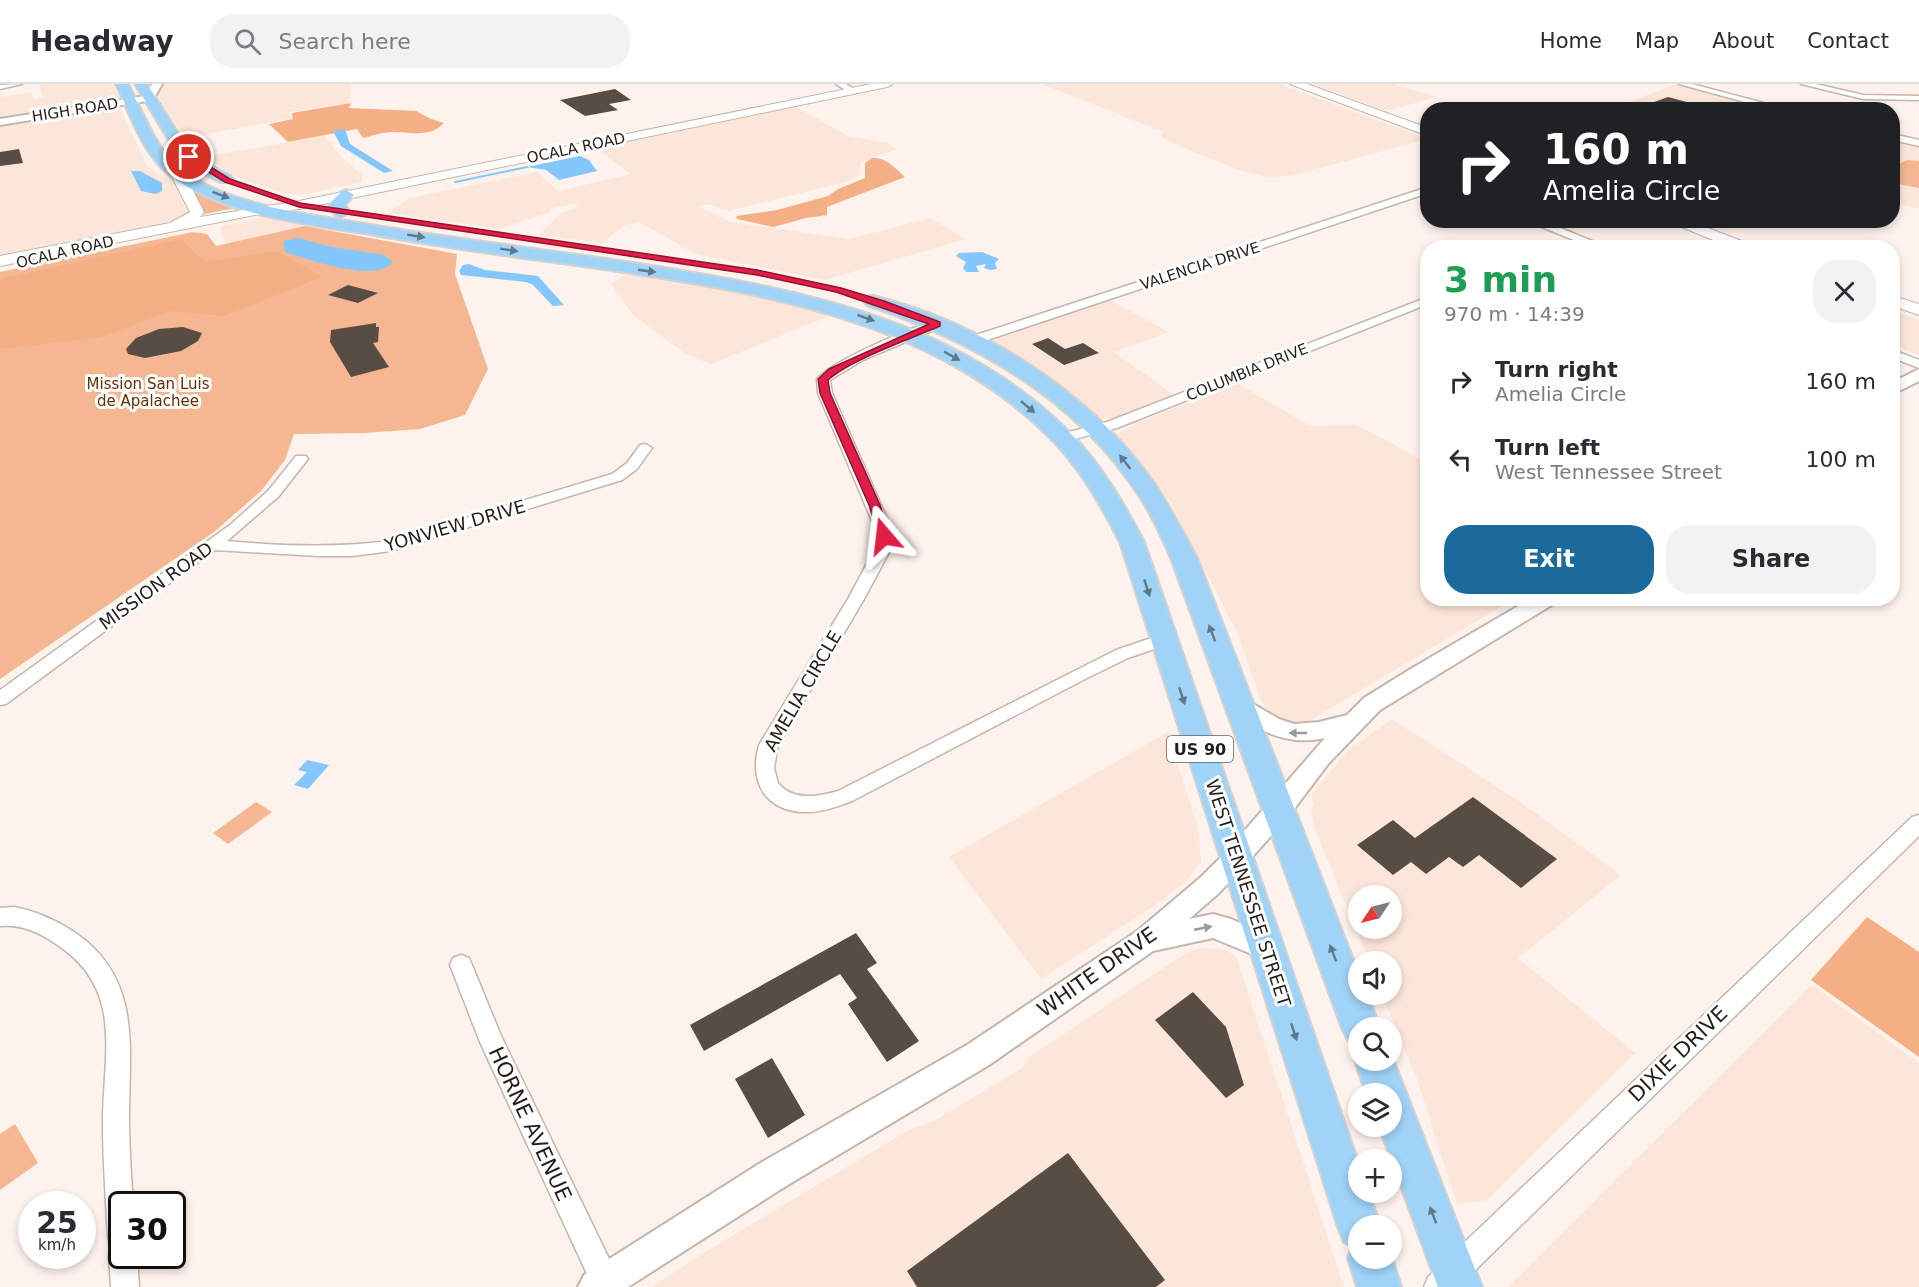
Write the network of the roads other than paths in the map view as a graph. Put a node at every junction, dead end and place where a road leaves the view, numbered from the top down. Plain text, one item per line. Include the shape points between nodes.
1 (18, 84) edge
2 (122, 84) edge
3 (141, 84) edge
4 (157, 84) edge
5 (886, 84) edge
6 (1296, 84) edge
7 (1805, 84) edge
8 (1691, 85) edge
9 (0, 87) edge
10 (851, 87) edge
11 (149, 98) junction
12 (1919, 98) edge
13 (130, 101) junction
14 (1756, 102) edge
15 (0, 122) edge
16 (1420, 129) edge
17 (171, 132) junction
18 (148, 137) junction
19 (1900, 138) edge
20 (1919, 143) edge
21 (183, 152) junction
22 (159, 156) junction
23 (178, 175) junction
24 (414, 178) junction
25 (1420, 193) edge
26 (346, 195) junction
27 (293, 203) junction
28 (266, 209) junction
29 (341, 212) junction
30 (1552, 228) edge
31 (1693, 228) edge
32 (168, 229) junction
33 (469, 230) junction
34 (1582, 239) edge
35 (1726, 240) edge
36 (451, 242) junction
37 (48, 254) junction
38 (0, 261) edge
39 (706, 265) junction
40 (0, 267) edge
41 (691, 277) junction
42 (776, 284) junction
43 (822, 287) dead end
44 (852, 294) dead end
45 (1420, 303) edge
46 (1900, 303) edge
47 (1919, 310) edge
48 (936, 324) junction
49 (912, 336) junction
50 (972, 341) junction
51 (1900, 356) edge
52 (1919, 363) edge
53 (1919, 374) edge
54 (1900, 385) edge
55 (1096, 430) junction
56 (1063, 438) junction
57 (645, 448) dead end
58 (301, 459) dead end
59 (1129, 536) junction
60 (213, 545) junction
61 (1184, 558) junction
62 (1535, 606) edge
63 (1163, 640) junction
64 (0, 699) edge
65 (1240, 707) junction
66 (1355, 722) junction
67 (1279, 810) junction
68 (1919, 823) edge
69 (1236, 858) junction
70 (0, 917) edge
71 (1146, 940) junction
72 (1266, 948) junction
73 (461, 965) dead end
74 (1357, 1017) edge
75 (1402, 1137) edge
76 (119, 1191) edge
77 (1355, 1215) edge
78 (124, 1269) edge
79 (1373, 1269) edge
80 (1450, 1281) edge
81 (601, 1284) edge
82 (125, 1287) edge
83 (1379, 1287) edge

1 - 9 street
2 - 13 main road, WEST TENNESSEE STREET / US 90
3 - 11 main road, WEST TENNESSEE STREET / US 90
4 - 11 street
5 - 10 main road, OCALA ROAD
6 - 16 main road
7 - 12 street via 1863,97
8 - 14 street
10 - 24 main road, OCALA ROAD
11 - 13 street, HIGH ROAD
11 - 17 main road, WEST TENNESSEE STREET / US 90
13 - 15 street, HIGH ROAD
13 - 18 main road, WEST TENNESSEE STREET / US 90
17 - 18 main road
17 - 21 main road, WEST TENNESSEE STREET / US 90
18 - 22 main road, WEST TENNESSEE STREET / US 90
19 - 20 street
21 - 22 main road
21 - 27 main road, WEST TENNESSEE STREET / US 90 via 210,172
22 - 23 main road, WEST TENNESSEE STREET / US 90
23 -> 28 main road, WEST TENNESSEE STREET / US 90 via 216,194
23 - 32 main road via 197,212
24 - 26 main road, OCALA ROAD
24 - 27 main road, OCALA ROAD
25 - 50 street, VALENCIA DRIVE
26 - 27 main road, OCALA ROAD
26 - 29 main road via 337,204
27 - 28 main road, OCALA ROAD
27 - 29 main road, WEST TENNESSEE STREET / US 90
28 - 32 main road, OCALA ROAD
28 -> 36 main road, WEST TENNESSEE STREET / US 90
29 - 33 main road, WEST TENNESSEE STREET / US 90
30 - 34 street
31 - 35 main road
32 - 37 main road, OCALA ROAD
33 - 36 main road
33 - 39 main road, WEST TENNESSEE STREET / US 90
36 -> 41 main road, WEST TENNESSEE STREET / US 90
37 - 38 main road, OCALA ROAD
37 - 40 main road, OCALA ROAD
39 - 41 main road
39 - 42 main road, WEST TENNESSEE STREET / US 90
41 - 42 main road, WEST TENNESSEE STREET / US 90
42 - 43 main road via 809,291
42 -> 49 main road, WEST TENNESSEE STREET / US 90
44 - 48 main road, US 90
45 - 55 street, COLUMBIA DRIVE
46 - 47 main road
48 - 49 street, AMELIA CIRCLE
48 - 50 main road, US 90
49 -> 56 main road, WEST TENNESSEE STREET / US 90 via 993,380
49 - 63 street, AMELIA CIRCLE via 832,371 823,379 825,393 883,528 885,545 769,745 764,773 777,795 806,804 845,796 1102,664
50 - 55 main road, US 90 via 1034,377
51 - 52 street
53 - 54 street
55 - 56 street, COLUMBIA DRIVE
61 -> 55 main road, US 90 via 1152,496
56 - 59 main road, WEST TENNESSEE STREET / US 90 via 1111,501
57 - 60 street, YONVIEW DRIVE via 632,466 617,477 391,546 318,551
58 - 60 street, MISSION ROAD via 273,494
59 - 61 main road via 1156,553
59 -> 63 main road, WEST TENNESSEE STREET / US 90
60 - 64 street, MISSION ROAD
65 -> 61 main road, US 90
62 - 66 street, WHITE DRIVE via 1378,699
63 -> 69 main road, WEST TENNESSEE STREET / US 90
66 -> 65 street via 1314,732 1286,733
65 - 67 main road, US 90
66 - 67 street, WHITE DRIVE
67 - 69 street, WHITE DRIVE
74 -> 67 main road, US 90
68 - 80 street, DIXIE DRIVE
69 - 71 street, WHITE DRIVE
69 - 72 main road, WEST TENNESSEE STREET / US 90
70 - 76 street via 21,917 59,934 89,957 105,978 114,1002 117,1035
71 -> 72 street via 1213,926
71 - 81 street, WHITE DRIVE via 978,1055 774,1174
72 -> 77 main road, WEST TENNESSEE STREET / US 90
73 - 81 street, HORNE AVENUE
80 -> 75 main road
78 - 82 street
79 - 83 main road

